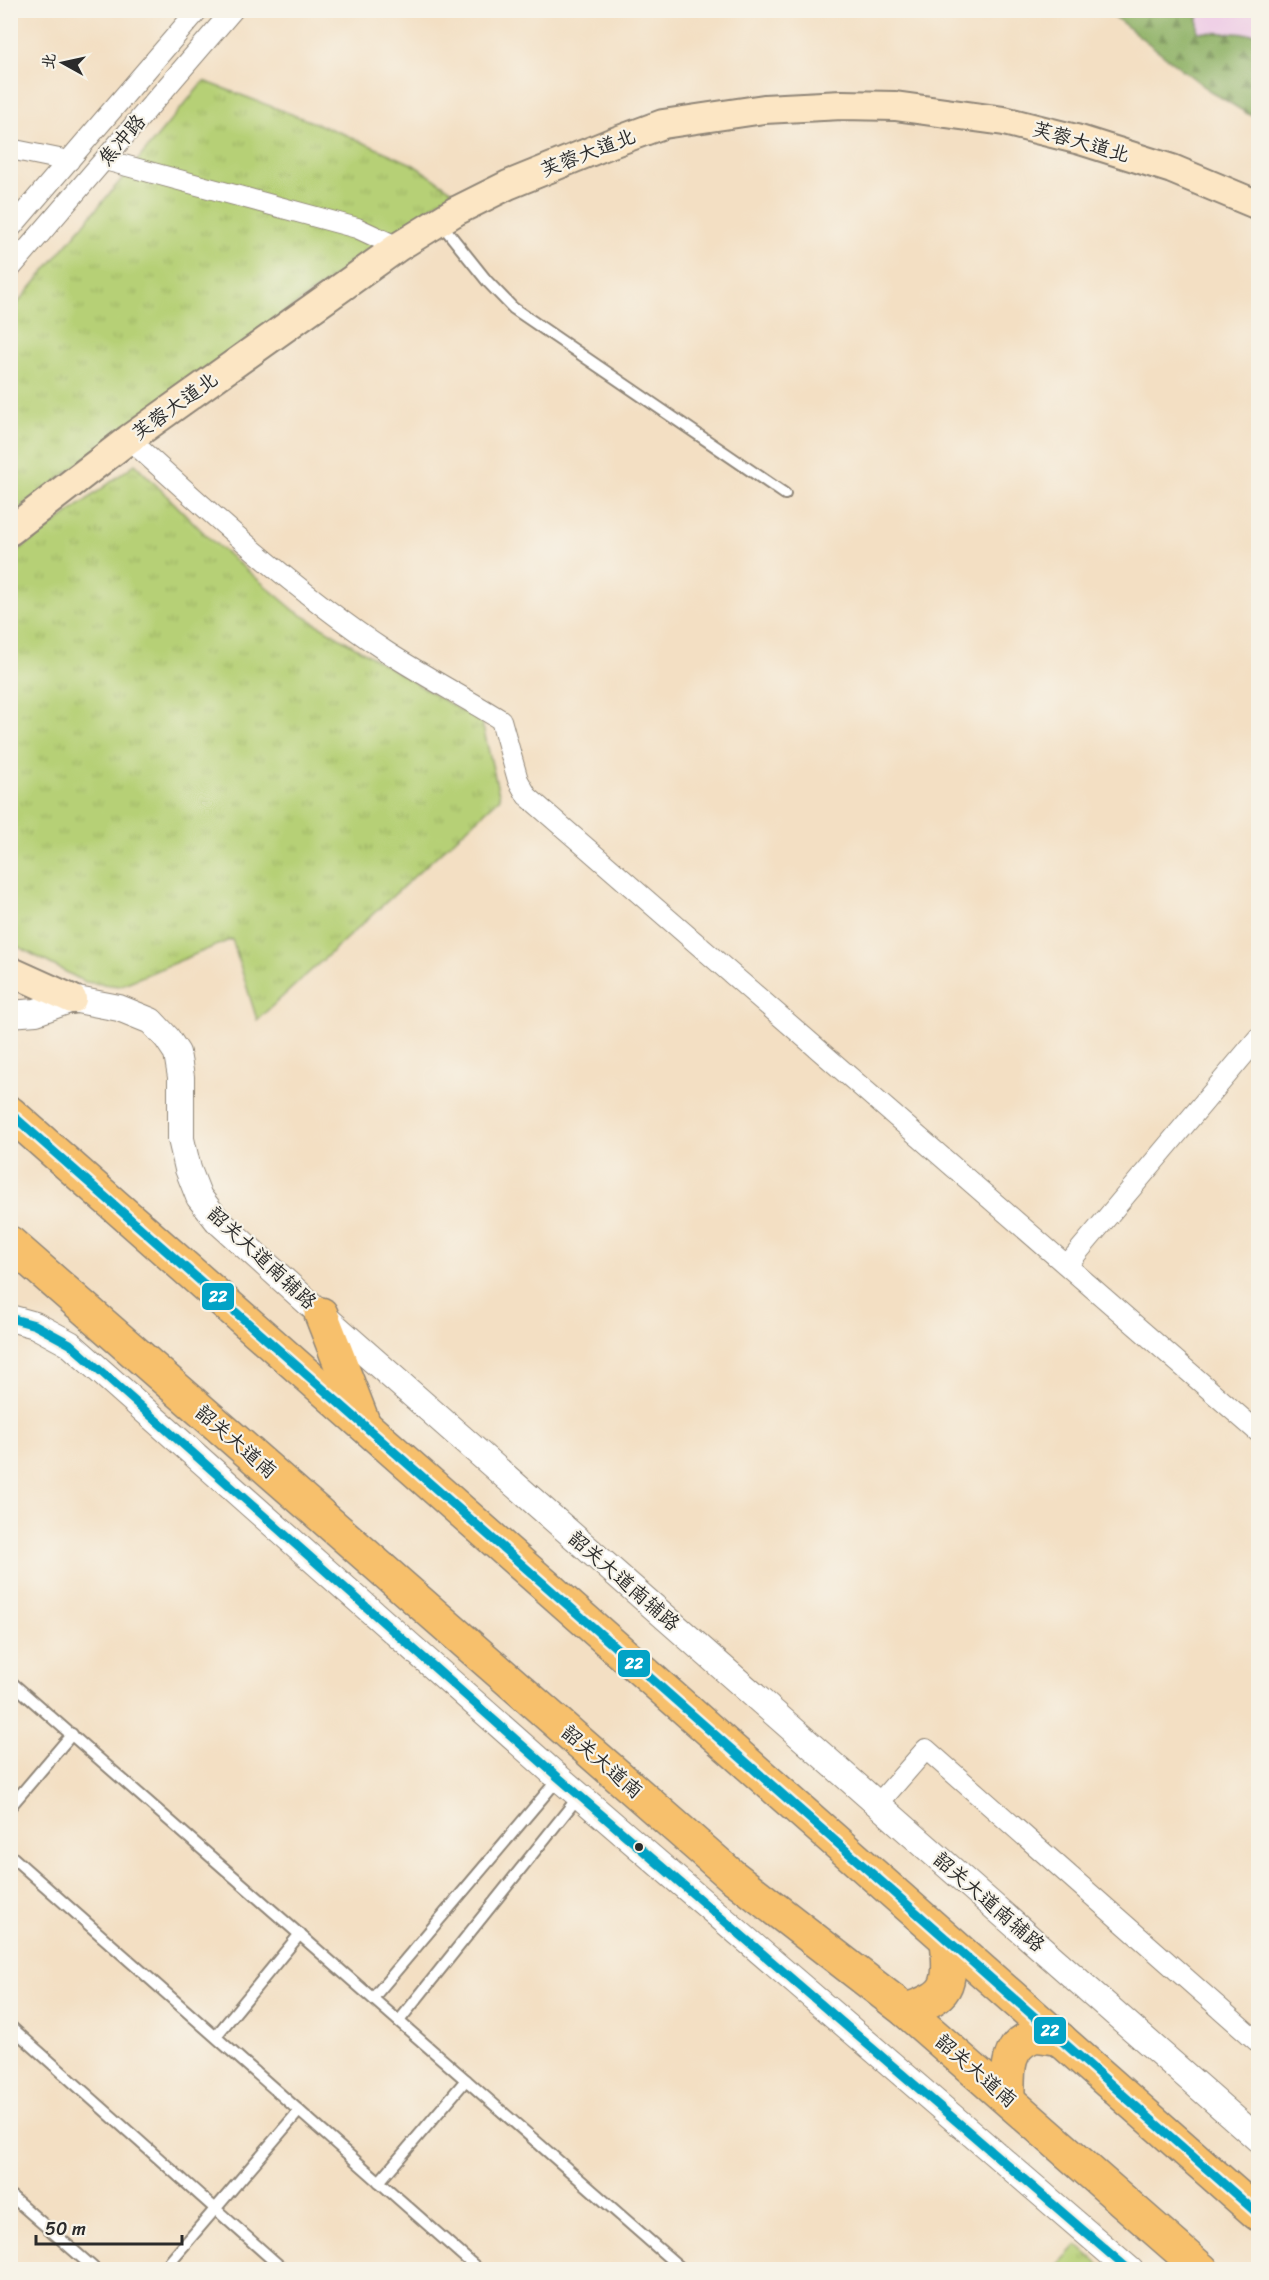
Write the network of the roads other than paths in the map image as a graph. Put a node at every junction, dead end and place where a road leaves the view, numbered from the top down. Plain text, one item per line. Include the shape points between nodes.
1 (198, 10) edge
2 (233, 10) edge
3 (10, 149) edge
4 (105, 160) junction
5 (69, 161) junction
6 (1258, 205) edge
7 (439, 221) junction
8 (10, 229) edge
9 (398, 247) junction
10 (10, 269) edge
11 (129, 439) junction
12 (785, 494) dead end
13 (10, 531) edge
14 (10, 971) edge
15 (72, 999) junction
16 (10, 1014) edge
17 (1258, 1038) edge
18 (10, 1113) edge
19 (10, 1244) edge
20 (1067, 1265) junction
21 (321, 1314) junction
22 (10, 1318) edge
23 (365, 1427) junction
24 (1258, 1432) edge
25 (10, 1681) edge
26 (72, 1734) junction
27 (559, 1778) junction
28 (580, 1794) junction
29 (878, 1804) junction
30 (10, 1807) edge
31 (10, 1855) edge
32 (300, 1934) junction
33 (947, 1941) junction
34 (373, 1998) junction
35 (905, 2010) junction
36 (399, 2021) junction
37 (10, 2026) edge
38 (216, 2036) junction
39 (1060, 2039) junction
40 (1258, 2042) edge
41 (466, 2080) junction
42 (1008, 2099) junction
43 (298, 2111) junction
44 (1258, 2139) edge
45 (379, 2182) junction
46 (10, 2195) edge
47 (215, 2208) junction
48 (1258, 2214) edge
49 (96, 2270) edge
50 (163, 2270) edge
51 (284, 2270) edge
52 (479, 2270) edge
53 (684, 2270) edge
54 (1130, 2270) edge
55 (1202, 2270) edge

1 - 5 street, 焦冲路
2 - 4 street, 焦冲路
3 - 5 street
4 - 9 street via 357,228
4 - 10 street, 焦冲路
5 - 8 street, 焦冲路
6 - 7 main road, 芙蓉大道北 via 1172,170 1015,123 895,106 843,105 764,109 663,124 508,185
7 - 9 main road, 芙蓉大道北
7 - 12 lane via 513,308
9 - 11 main road, 芙蓉大道北
11 - 13 main road, 芙蓉大道北
11 - 20 street via 231,532 297,585 387,652 501,720 518,780 527,796
14 - 15 main road
15 - 16 street via 36,1012
15 - 21 street, 韶关大道南辅路 via 119,1008 151,1021 167,1038 177,1053 181,1139 199,1197 217,1220
17 - 20 street
18 - 23 highway
19 - 35 highway, 韶关大道南 via 731,1875
20 - 24 street
21 - 23 highway
21 - 29 street, 韶关大道南辅路
22 - 27 street via 35,1325 70,1344
23 - 33 highway
25 - 26 lane
26 - 30 lane
26 - 32 lane
27 - 28 street
27 - 34 lane
28 - 36 lane
28 - 54 street
29 - 40 street via 926,1749
29 - 44 street, 韶关大道南辅路
31 - 38 lane
32 - 34 lane
32 - 38 lane
33 - 35 highway via 950,1967 942,1993 929,2003
33 - 39 highway
34 - 36 lane
35 - 42 highway, 韶关大道南
36 - 41 lane
37 - 47 lane
38 - 43 lane
39 - 42 highway via 1033,2036 1015,2047 1008,2067
39 - 48 highway
41 - 45 lane
41 - 53 lane
42 - 55 highway, 韶关大道南
43 - 45 lane
43 - 47 lane
45 - 52 lane
46 - 49 lane
47 - 50 lane
47 - 51 lane

